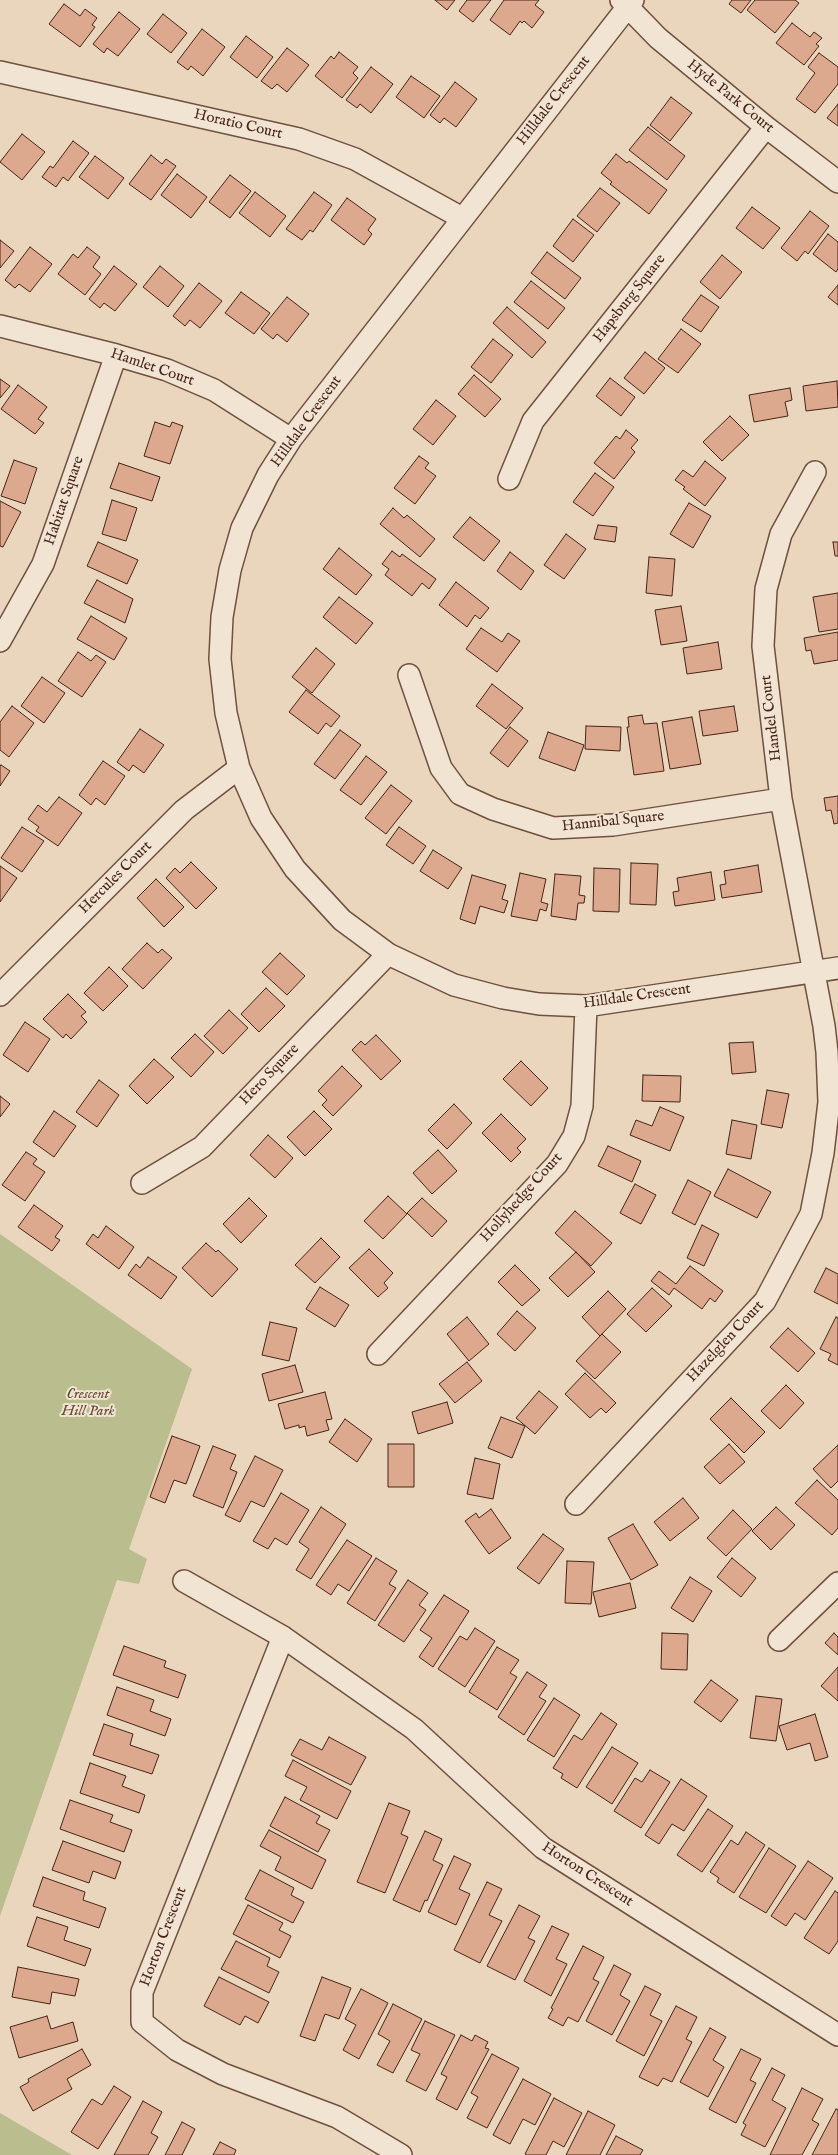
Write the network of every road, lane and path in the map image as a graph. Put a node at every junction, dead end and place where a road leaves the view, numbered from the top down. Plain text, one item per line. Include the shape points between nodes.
1 (627, 2) edge
2 (0, 72) edge
3 (766, 127) junction
4 (838, 182) edge
5 (462, 218) junction
6 (0, 326) edge
7 (116, 355) junction
8 (291, 439) junction
9 (815, 472) dead end
10 (508, 479) dead end
11 (0, 640) edge
12 (409, 675) dead end
13 (240, 768) junction
14 (781, 799) junction
15 (388, 954) junction
16 (838, 968) edge
17 (814, 972) junction
18 (0, 995) edge
19 (586, 1006) junction
20 (142, 1183) dead end
21 (378, 1354) dead end
22 (576, 1504) dead end
23 (184, 1581) dead end
24 (838, 1583) edge
25 (283, 1637) junction
26 (779, 1640) dead end
27 (838, 2035) edge
28 (401, 2155) edge

1 - 3 street, Hyde Park Court via 658,38
1 - 5 street, Hilldale Crescent
2 - 5 street, Horatio Court via 299,139 355,159
3 - 4 street, Hyde Park Court
3 - 10 street, Hapsburg Square via 534,421
5 - 8 street, Hilldale Crescent
6 - 7 street, Hamlet Court
7 - 8 street, Hamlet Court via 167,370 214,390
7 - 11 street, Habitat Square via 43,564
8 - 13 street, Hilldale Crescent via 268,475 242,528 222,617 220,659 226,713
9 - 14 street, Handel Court via 782,534 766,590 763,646
12 - 14 street, Hannibal Square via 441,768 460,794 493,809 553,828 613,825
13 - 15 street, Hilldale Crescent via 261,818 295,869 342,920
13 - 18 street, Hercules Court via 184,810
14 - 17 street, Handel Court
15 - 19 street, Hilldale Crescent via 454,985 503,998 539,1004
15 - 20 street, Hero Square via 202,1147
16 - 17 street, Hilldale Crescent
17 - 19 street, Hilldale Crescent
17 - 22 street, Hazelglen Court via 824,1026 829,1102 812,1214 766,1301
19 - 21 street, Hollyhedge Court via 582,1106 574,1136 562,1157
23 - 25 street, Horton Crescent
24 - 26 street
25 - 27 street, Horton Crescent via 414,1729 543,1848
25 - 28 street, Horton Crescent via 142,1992 142,2022 177,2050 224,2074 337,2117

